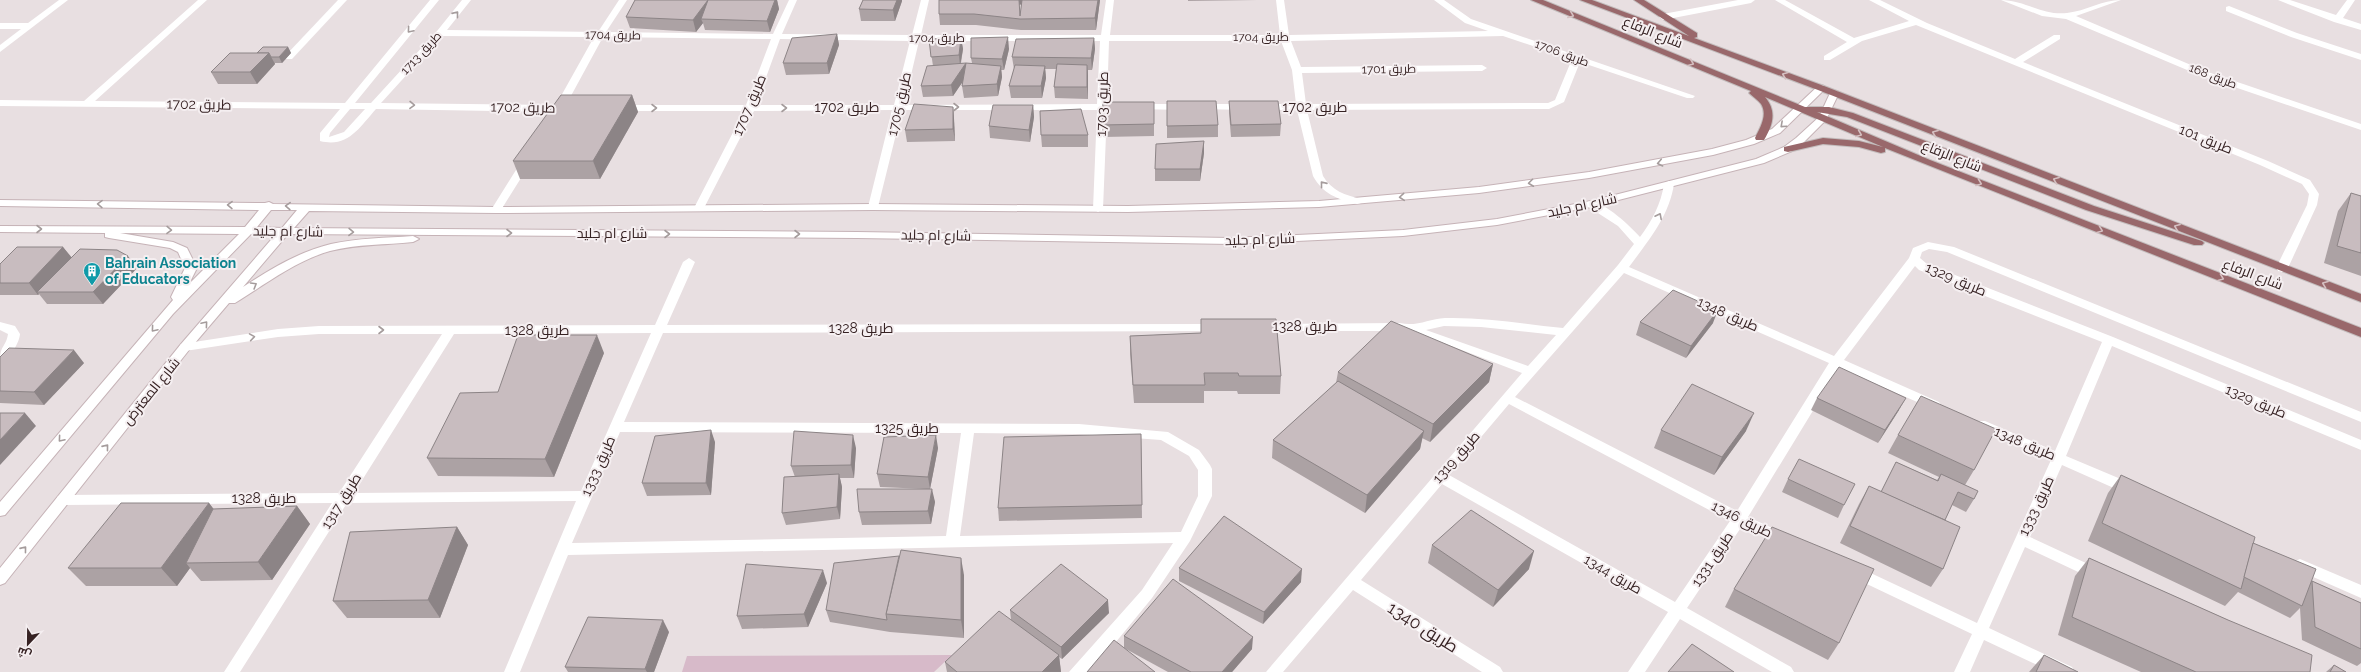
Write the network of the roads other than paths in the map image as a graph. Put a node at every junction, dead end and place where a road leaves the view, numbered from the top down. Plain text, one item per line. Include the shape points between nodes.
1 (64, 0) edge
2 (202, 0) edge
3 (343, 0) edge
4 (435, 0) edge
5 (467, 0) edge
6 (623, 0) edge
7 (793, 0) edge
8 (925, 0) edge
9 (1110, 0) edge
10 (1280, 0) edge
11 (1438, 0) edge
12 (1535, 0) edge
13 (1584, 0) edge
14 (1638, 0) edge
15 (1750, 0) edge
16 (1779, 0) edge
17 (1873, 0) edge
18 (2005, 0) edge
19 (2117, 0) edge
20 (2282, 0) edge
21 (2351, 0) edge
22 (2229, 9) dead end
23 (2068, 16) junction
24 (1663, 17) junction
25 (2338, 20) junction
26 (1916, 22) junction
27 (0, 26) edge
28 (30, 26) junction
29 (2361, 26) edge
30 (440, 33) junction
31 (1505, 33) junction
32 (600, 35) junction
33 (776, 37) junction
34 (2057, 37) dead end
35 (914, 38) junction
36 (1105, 38) junction
37 (1285, 38) junction
38 (1854, 42) junction
39 (0, 49) edge
40 (1721, 51) junction
41 (289, 57) dead end
42 (2361, 57) edge
43 (1827, 58) dead end
44 (1577, 59) junction
45 (2016, 62) junction
46 (1482, 68) dead end
47 (1297, 70) junction
48 (1723, 76) junction
49 (1821, 88) junction
50 (1834, 94) junction
51 (1690, 96) dead end
52 (0, 103) edge
53 (87, 103) junction
54 (348, 105) junction
55 (373, 105) junction
56 (899, 107) junction
57 (1102, 107) junction
58 (1301, 107) junction
59 (560, 108) junction
60 (576, 108) edge
61 (608, 108) edge
62 (750, 108) junction
63 (1801, 109) junction
64 (1826, 114) junction
65 (552, 121) edge
66 (2361, 127) edge
67 (1760, 138) junction
68 (1788, 149) junction
69 (532, 152) edge
70 (1926, 162) junction
71 (1669, 184) junction
72 (1357, 201) junction
73 (0, 203) edge
74 (1590, 204) junction
75 (270, 205) junction
76 (306, 207) junction
77 (873, 207) junction
78 (699, 208) junction
79 (1098, 209) junction
80 (496, 210) junction
81 (0, 229) edge
82 (79, 229) junction
83 (249, 230) junction
84 (284, 231) junction
85 (484, 233) junction
86 (1639, 243) junction
87 (1914, 258) junction
88 (2258, 259) junction
89 (689, 262) dead end
90 (1622, 268) junction
91 (2282, 268) junction
92 (2361, 298) edge
93 (221, 305) junction
94 (170, 311) junction
95 (0, 326) edge
96 (1230, 327) edge
97 (1246, 327) edge
98 (658, 329) junction
99 (1409, 329) junction
100 (450, 330) junction
101 (1566, 332) junction
102 (2361, 332) edge
103 (2109, 340) junction
104 (185, 348) junction
105 (0, 357) edge
106 (1836, 362) junction
107 (1530, 372) junction
108 (1507, 398) junction
109 (1944, 408) edge
110 (1966, 417) edge
111 (2361, 417) edge
112 (615, 427) junction
113 (968, 429) junction
114 (2361, 445) edge
115 (2059, 457) junction
116 (1440, 476) junction
117 (585, 496) junction
118 (2145, 496) edge
119 (343, 498) junction
120 (63, 500) junction
121 (0, 511) edge
122 (1739, 519) junction
123 (1184, 536) junction
124 (2021, 539) junction
125 (952, 541) junction
126 (1796, 545) edge
127 (564, 549) junction
128 (2289, 560) edge
129 (1839, 565) edge
130 (0, 579) edge
131 (2107, 579) edge
132 (1352, 582) junction
133 (2361, 592) edge
134 (1677, 610) junction
135 (1982, 630) junction
136 (232, 672) edge
137 (512, 672) edge
138 (1077, 672) edge
139 (1274, 672) edge
140 (1494, 672) edge
141 (1636, 672) edge
142 (1786, 672) edge
143 (1962, 672) edge
144 (2067, 672) edge

1 - 28 street
2 - 53 street
3 - 41 street
4 -> 54 street, طريق 1713
30 -> 5 street, طريق 1713
6 - 32 street
7 - 33 street, طريق 1707
8 - 35 street, طريق 1705
9 - 36 street, طريق 1703
10 - 37 street
11 - 31 street, طريق 1706 via 1468,21
12 -> 48 main road, شارع الرفاع
13 - 40 main road, شارع الرفاع
14 - 24 main road
15 - 24 street
16 - 38 street
17 - 26 street, طريق 101
18 - 23 street via 2045,14
19 - 23 street
20 - 25 street
21 - 25 street
22 - 42 street via 2294,36
23 - 66 street, طريق 168 via 2202,73
24 - 40 main road
25 - 29 street
26 - 38 street
26 - 45 street, طريق 101
27 - 28 street
28 - 39 street
30 - 32 street, طريق 1704
30 - 55 street, طريق 1713
31 - 37 street, طريق 1704
31 - 44 street, طريق 1706
32 - 33 street, طريق 1704
32 - 59 street
33 - 35 street, طريق 1704
33 - 62 street, طريق 1707
34 - 45 street
35 - 36 street, طريق 1704
35 - 56 street, طريق 1705
36 - 37 street, طريق 1704
36 - 57 street, طريق 1703
37 - 47 street
38 - 43 street
49 -> 40 main road, شارع الرفاع
44 - 51 street, طريق 1706
44 - 58 street, طريق 1702 via 1559,102 1549,106
45 - 91 street, طريق 101 via 2306,182 2314,194 2312,205
46 - 47 street, طريق 1701
47 - 58 street
48 - 63 main road, شارع الرفاع
48 - 67 main road via 1748,89 1766,103 1769,121
49 - 50 main road, شارع الرفاع
49 - 63 street, شارع ام جليد
50 - 64 street, شارع ام جليد
88 -> 50 main road, شارع الرفاع
52 - 53 street, طريق 1702
53 - 54 street, طريق 1702
54 - 55 street, طريق 1702
54 - 55 street, طريق 1713 via 324,133 324,139 344,137
55 -> 59 street, طريق 1702
56 -> 57 street, طريق 1702
62 -> 56 street, طريق 1702
56 - 77 street, طريق 1705
57 - 58 street, طريق 1702
57 - 79 street, طريق 1703
72 -> 58 street via 1331,192 1322,185
59 - 60 street, طريق 1702
59 - 65 street
61 -> 62 street, طريق 1702
62 - 78 street, طريق 1707
63 - 64 main road
63 -> 67 street, شارع ام جليد via 1776,131
64 - 68 street, شارع ام جليد
64 -> 70 main road, شارع الرفاع
64 - 88 main road via 1850,115 2103,213
67 -> 72 street, شارع ام جليد via 1713,152 1589,175 1479,190
68 - 70 main road via 1823,141 1842,142
68 - 71 street, شارع ام جليد via 1760,161
69 - 80 street
70 -> 102 main road, شارع الرفاع
71 - 74 street, شارع ام جليد
86 -> 71 street, طريق 1319 via 1656,223
72 - 79 street, شارع ام جليد via 1242,207
75 -> 73 street, شارع ام جليد
85 -> 74 street, شارع ام جليد via 1055,237 1231,241 1404,233 1497,222
74 - 86 street via 1622,224
76 -> 75 street, شارع ام جليد
75 - 83 street
76 - 80 street, شارع ام جليد
76 - 84 street, شارع المعترض
77 - 78 street, شارع ام جليد
77 - 79 street, شارع ام جليد
78 - 80 street, شارع ام جليد
81 -> 82 street, شارع ام جليد
82 -> 83 street, شارع ام جليد
82 - 94 street via 173,245 183,250 190,268
83 - 84 street, شارع ام جليد
83 - 94 street
84 -> 85 street, شارع ام جليد
84 - 93 street, شارع المعترض
93 -> 85 street via 300,258 319,250 342,245
86 - 90 street, طريق 1319
87 - 103 street, طريق 1329 via 1924,267
87 - 106 street, طريق 1331
87 - 111 street, طريق 1329 via 1917,250 1928,245 1950,249
88 - 91 main road, شارع الرفاع
89 - 98 street, طريق 1333
90 - 101 street, طريق 1319
90 - 106 street, طريق 1348
92 -> 91 main road, شارع الرفاع
104 -> 93 street, شارع المعترض
94 -> 121 street
95 - 105 street via 11,329 14,334 13,341
96 - 98 street, طريق 1328
97 - 99 street, طريق 1328 via 1382,326
98 - 100 street, طريق 1328
98 - 112 street, طريق 1333
99 - 101 street via 1444,322 1481,323
99 - 107 street, طريق 1328 via 1436,336
104 -> 100 street, طريق 1328 via 299,331
100 - 119 street, طريق 1317
101 - 107 street, طريق 1319
103 - 114 street, طريق 1329
103 - 115 street, طريق 1333
120 -> 104 street, شارع المعترض
106 - 109 street, طريق 1348
106 - 122 street, طريق 1331
107 - 108 street, طريق 1319
108 - 116 street, طريق 1319
108 - 122 street, طريق 1346
110 - 115 street, طريق 1348
112 - 113 street, طريق 1325
112 - 117 street, طريق 1333
113 - 123 street, طريق 1325 via 1079,429 1163,435 1194,453 1205,469 1205,496
113 - 125 street
115 - 118 street, طريق 1348
115 - 124 street, طريق 1333
116 - 132 street, طريق 1319
116 - 134 street, طريق 1344
117 - 119 street, طريق 1328
117 - 127 street, طريق 1333
119 - 120 street, طريق 1328
119 - 136 street, طريق 1317
130 -> 120 street, شارع المعترض
122 - 126 street, طريق 1346
122 - 134 street, طريق 1331
123 - 125 street
123 - 138 street via 1147,594 1106,643
124 - 131 street
124 - 135 street, طريق 1333
125 - 127 street
127 - 137 street, طريق 1333
128 - 133 street
129 - 135 street
132 - 139 street, طريق 1319
132 - 140 street, طريق 1340
134 - 141 street, طريق 1331
134 - 142 street, طريق 1344
135 - 143 street, طريق 1333
135 - 144 street

